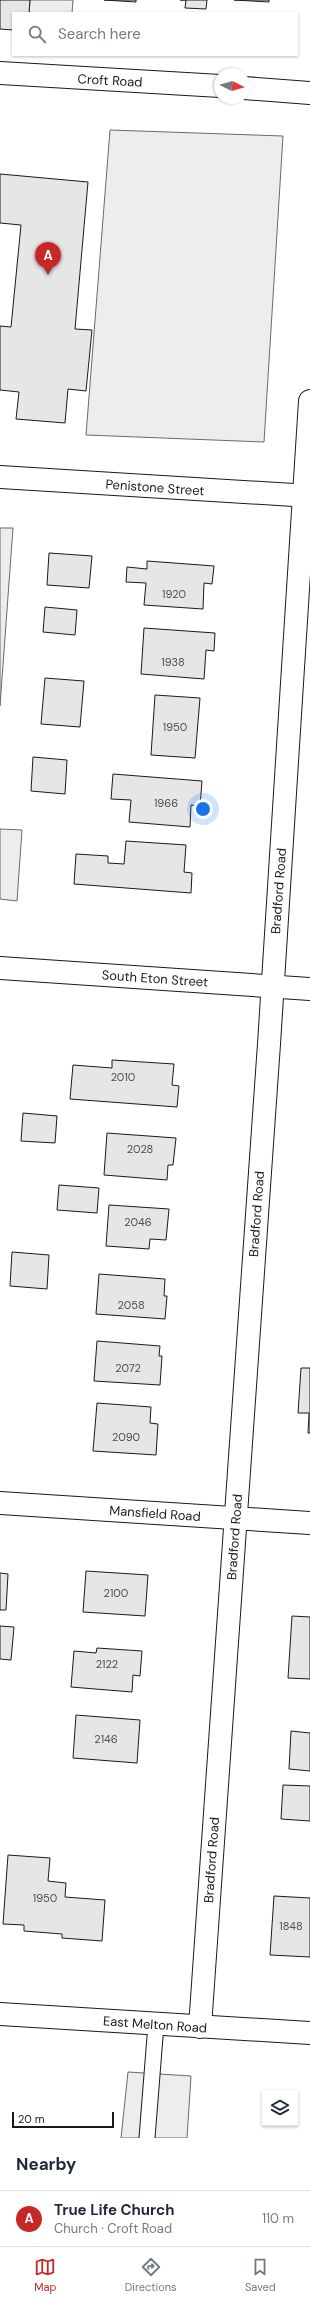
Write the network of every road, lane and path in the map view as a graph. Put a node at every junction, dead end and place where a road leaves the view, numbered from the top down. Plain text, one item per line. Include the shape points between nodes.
1 (0, 73) edge
2 (214, 86) edge
3 (250, 88) edge
4 (310, 93) edge
5 (310, 401) edge
6 (0, 477) edge
7 (308, 496) edge
8 (0, 968) edge
9 (271, 986) junction
10 (310, 989) edge
11 (0, 1502) edge
12 (235, 1518) junction
13 (310, 1523) edge
14 (0, 2014) edge
15 (156, 2024) junction
16 (200, 2027) junction
17 (310, 2033) edge
18 (147, 2138) edge

1 - 2 street, Croft Road
3 - 4 street
5 - 7 street, Bradford Road
6 - 7 street, Penistone Street
7 - 9 street, Bradford Road
8 - 9 street, South Eton Street
9 - 10 street, South Eton Street
9 - 12 street, Bradford Road
11 - 12 street, Mansfield Road
12 - 13 street, Mansfield Road
12 - 16 street, Bradford Road
14 - 15 street, East Melton Road
15 - 16 street, East Melton Road
15 - 18 lane
16 - 17 street, East Melton Road

